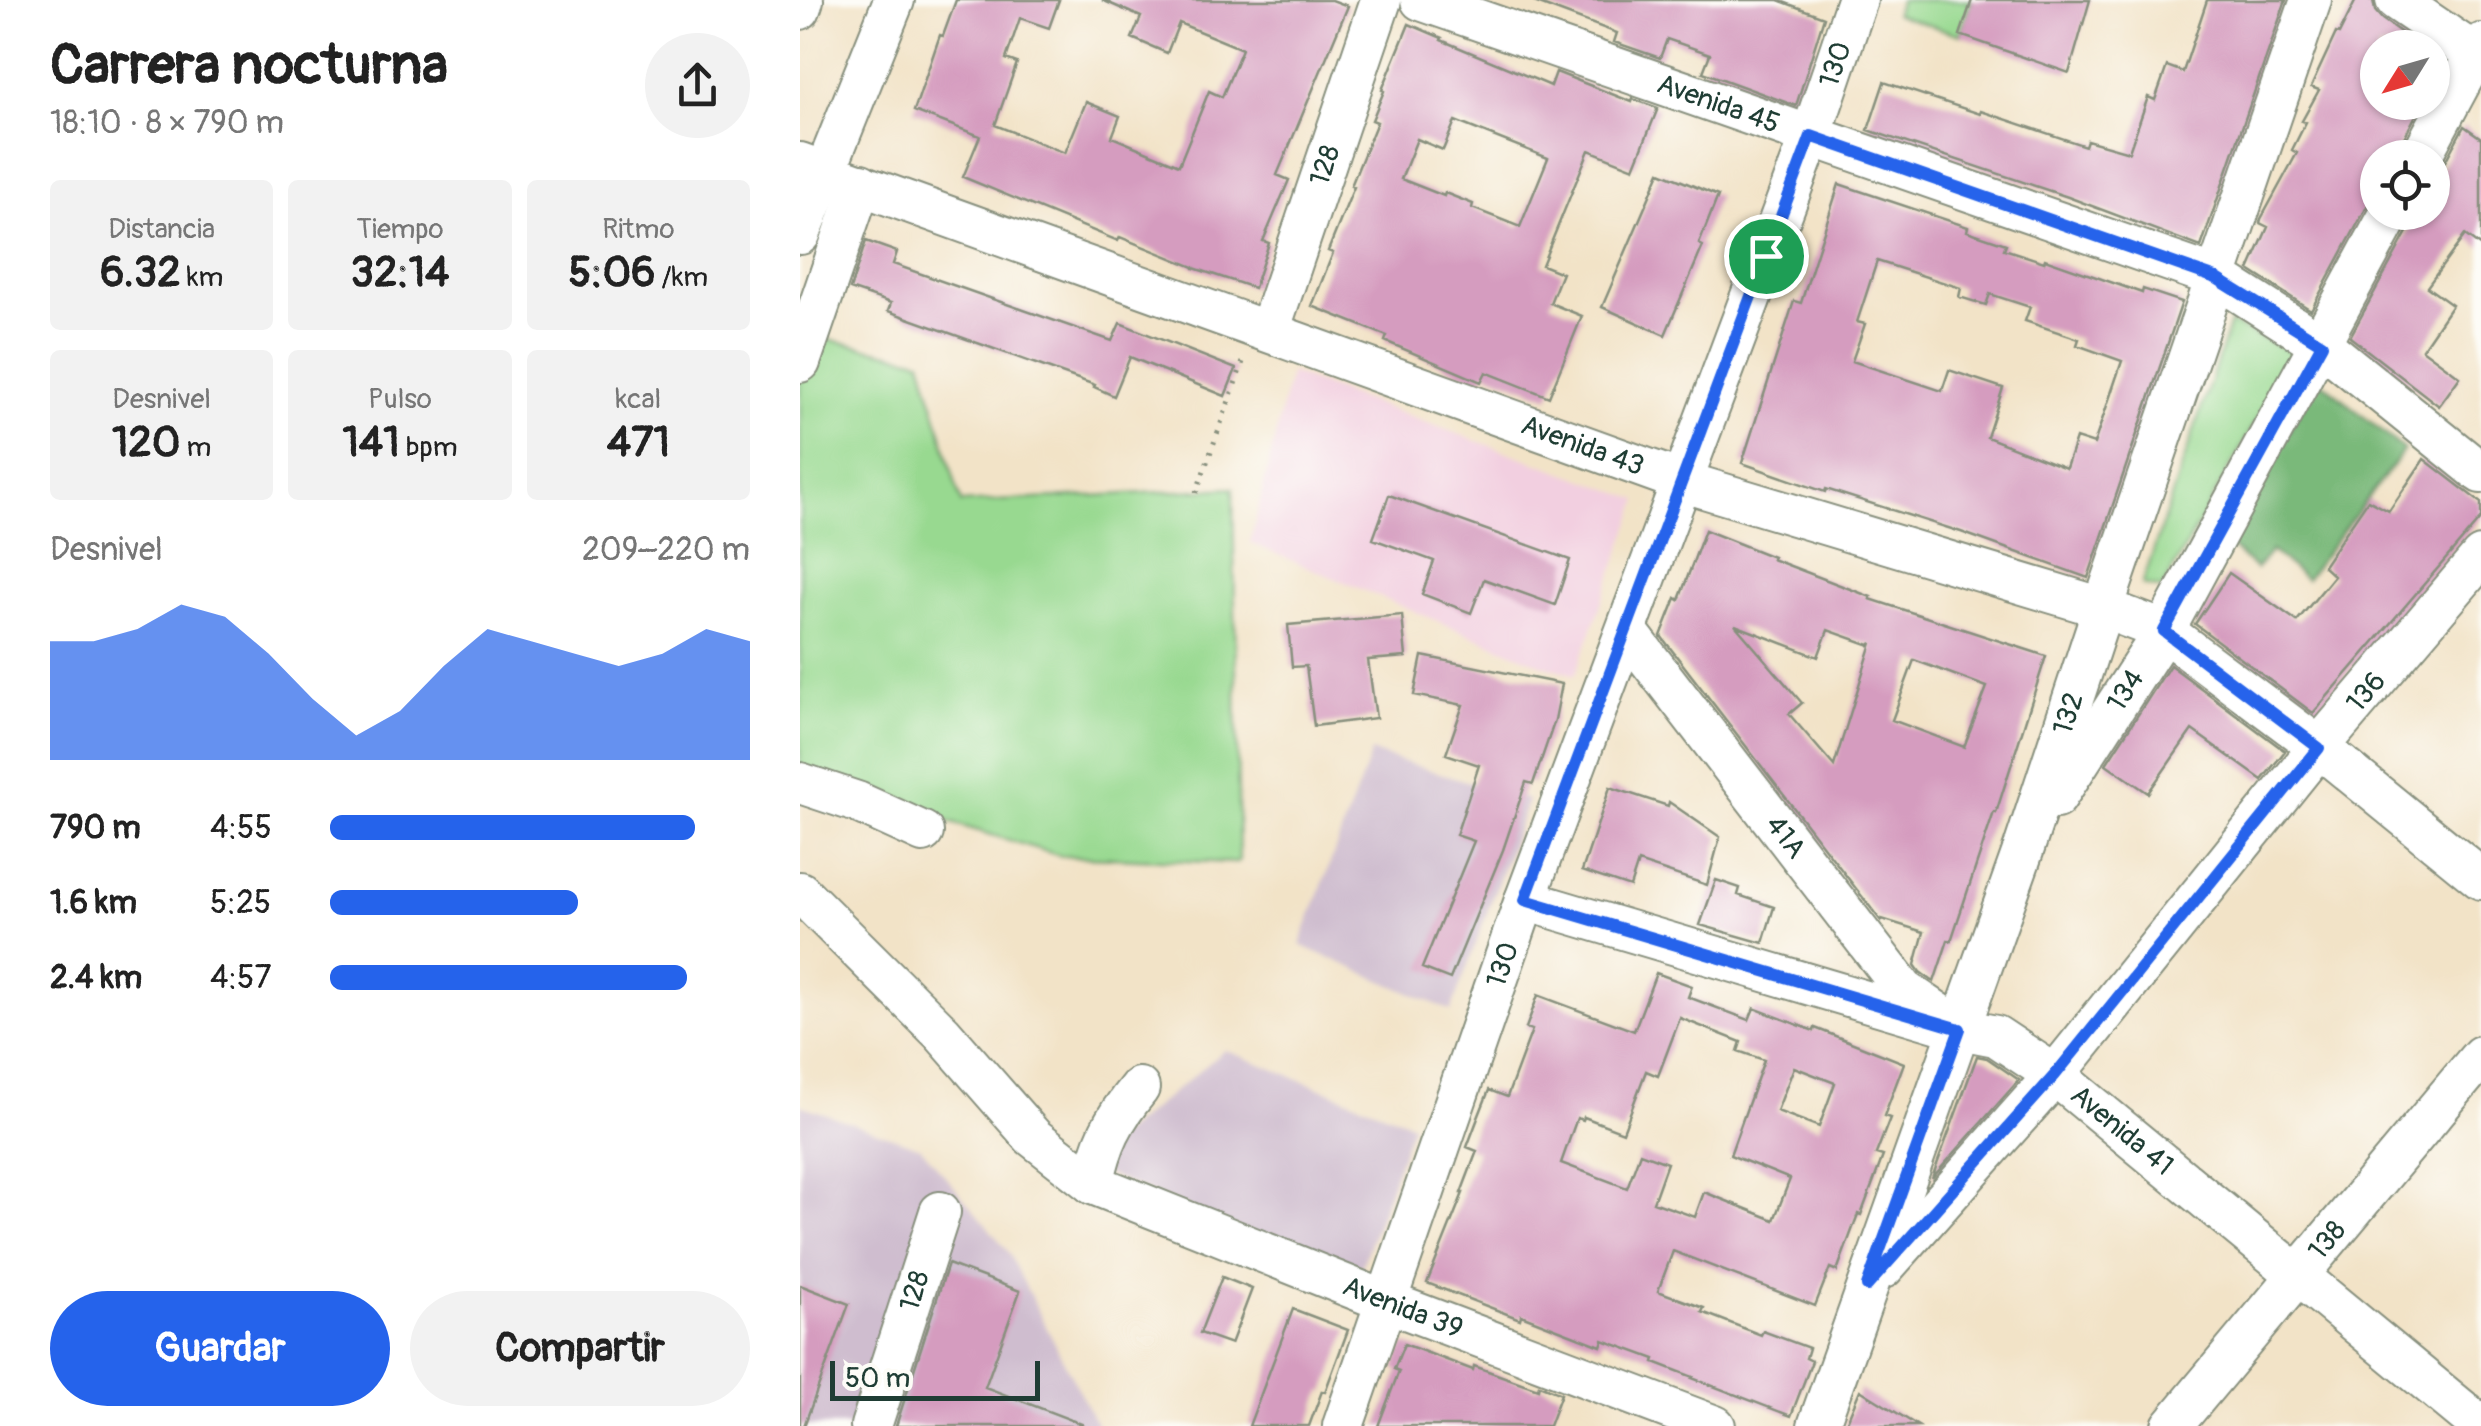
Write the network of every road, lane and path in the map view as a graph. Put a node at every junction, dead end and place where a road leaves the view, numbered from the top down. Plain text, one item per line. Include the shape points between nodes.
1 (803, 0) edge
2 (894, 0) edge
3 (1381, 0) edge
4 (1421, 0) edge
5 (1857, 0) edge
6 (2311, 0) edge
7 (2396, 0) edge
8 (800, 9) edge
9 (2479, 52) edge
10 (1811, 136) junction
11 (2430, 140) edge
12 (828, 173) edge
13 (2382, 230) edge
14 (800, 234) edge
15 (2216, 278) junction
16 (1262, 328) junction
17 (2322, 344) junction
18 (800, 362) edge
19 (2481, 473) edge
20 (1681, 481) junction
21 (1196, 493) dead end
22 (2481, 557) edge
23 (2103, 608) junction
24 (1627, 631) junction
25 (2164, 631) junction
26 (2319, 748) junction
27 (800, 783) edge
28 (923, 832) dead end
29 (2024, 848) junction
30 (2481, 879) edge
31 (800, 892) edge
32 (1525, 900) junction
33 (1960, 1029) junction
34 (2481, 1056) edge
35 (2055, 1075) junction
36 (1139, 1088) dead end
37 (1093, 1184) junction
38 (940, 1212) dead end
39 (2298, 1276) junction
40 (1867, 1286) junction
41 (1384, 1301) junction
42 (870, 1426) edge
43 (1342, 1426) edge
44 (1715, 1426) edge
45 (1818, 1426) edge
46 (2172, 1426) edge
47 (2481, 1426) edge

1 - 8 street
2 - 12 street
3 - 16 street, 128
4 - 10 street, Avenida 45
5 - 10 street, 130
6 - 15 street, 132
7 - 9 street
9 - 11 street
10 - 15 street, Avenida 45
10 - 20 street, 130
12 - 14 street
12 - 16 street, Avenida 43
12 - 18 street
13 - 17 street, 134
15 - 17 street, Avenida 45
15 - 23 street, 132
16 - 20 street, Avenida 43
16 - 21 path
17 - 19 street, Avenida 45
17 - 25 street, 134
20 - 23 street, Avenida 43
20 - 24 street, 130
22 - 26 street, 136
23 - 25 street, Avenida 43
23 - 29 street, 132
24 - 32 street, 130
24 - 33 street, 41A via 1904,990
25 - 26 street, Avenida 43
25 - 29 street, 134
26 - 30 street, Avenida 43
26 - 35 street, 136
27 - 28 street
29 - 33 street, 132
31 - 37 street, Avenida 39 via 942,1033 1033,1136
32 - 33 street, Avenida 41
32 - 41 street, 130
33 - 35 street, Avenida 41 via 1996,1036
33 - 40 street, 132
34 - 39 street, 138
35 - 39 street, Avenida 41
35 - 40 street, 136
36 - 37 street via 1115,1118
37 - 41 street, Avenida 39
38 - 42 street, 128
39 - 46 street, 138
39 - 47 street, Avenida 41
40 - 45 street, 132
41 - 43 street, 130
41 - 44 street, Avenida 39

